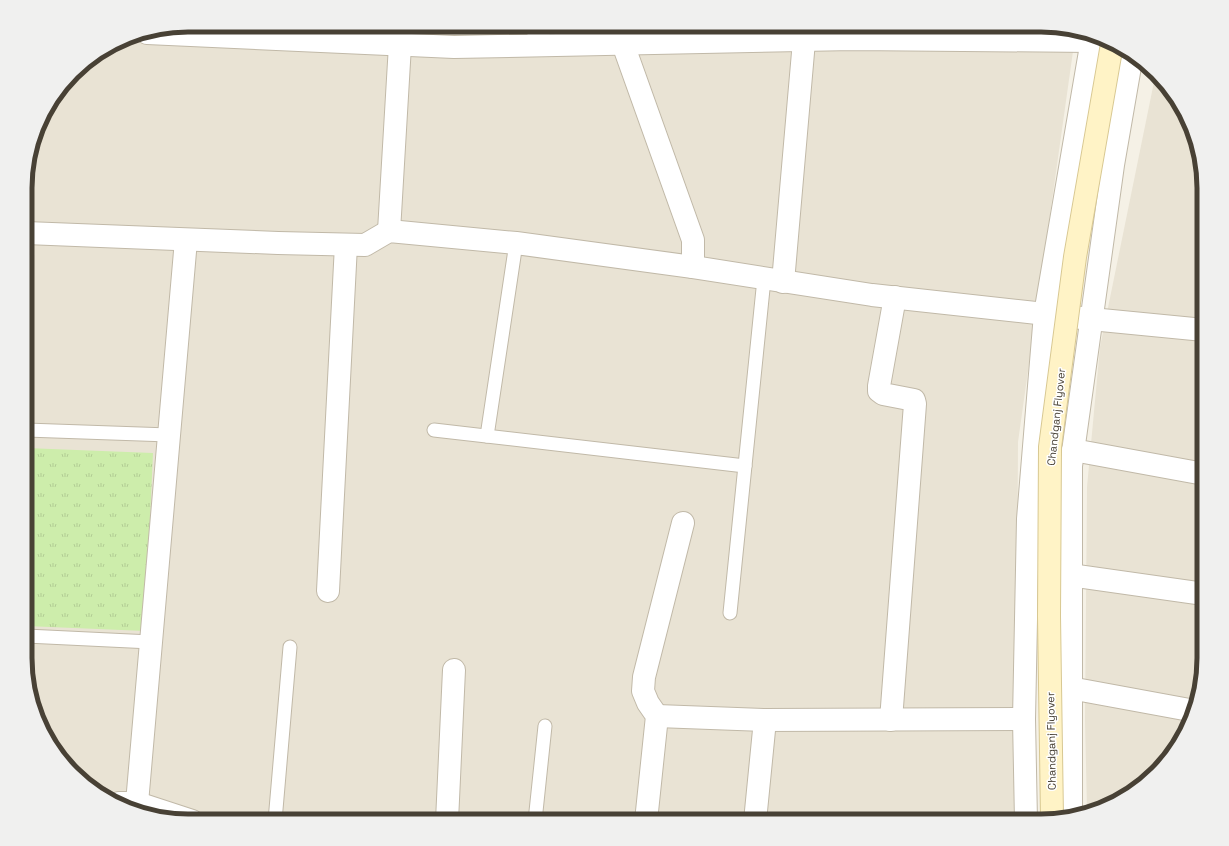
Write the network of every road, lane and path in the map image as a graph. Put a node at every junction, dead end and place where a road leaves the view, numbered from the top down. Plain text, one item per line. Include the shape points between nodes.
1 (279, 32) edge
2 (400, 35) edge
3 (539, 35) edge
4 (804, 40) junction
5 (1091, 40) edge
6 (1098, 43) edge
7 (1099, 43) edge
8 (623, 44) junction
9 (1131, 61) edge
10 (388, 231) junction
11 (32, 233) edge
12 (186, 240) junction
13 (516, 243) junction
14 (346, 245) junction
15 (693, 267) junction
16 (774, 280) junction
17 (895, 297) junction
18 (1045, 314) junction
19 (1091, 319) junction
20 (1197, 329) edge
21 (32, 430) edge
22 (434, 430) dead end
23 (169, 435) junction
24 (487, 436) junction
25 (1073, 450) junction
26 (745, 466) junction
27 (1197, 473) edge
28 (683, 523) dead end
29 (1070, 575) junction
30 (328, 591) dead end
31 (1197, 593) edge
32 (730, 613) dead end
33 (32, 636) edge
34 (151, 642) junction
35 (290, 647) dead end
36 (454, 670) dead end
37 (1070, 688) junction
38 (1188, 710) edge
39 (657, 716) junction
40 (1024, 719) junction
41 (765, 720) junction
42 (891, 720) junction
43 (545, 726) dead end
44 (128, 802) edge
45 (137, 805) edge
46 (153, 810) edge
47 (1068, 812) edge
48 (1068, 812) edge
49 (276, 814) edge
50 (447, 814) edge
51 (535, 814) edge
52 (647, 814) edge
53 (756, 814) edge
54 (1026, 814) edge

1 - 2 street
2 - 3 street via 454,47
2 - 10 street
3 - 8 street
4 - 5 street
4 - 8 street
4 - 16 street
6 - 18 street
7 - 47 main road, Chandganj Flyover, bridge via 1075,257 1050,448 1049,616
8 - 15 street via 693,240
9 - 19 street
10 - 13 street
10 - 14 street via 365,245
11 - 12 street
12 - 14 street
12 - 23 street
13 - 15 street
13 - 24 lane
14 - 30 street
15 - 16 street
16 - 17 street
16 - 26 lane
17 - 18 street
17 - 42 street via 879,391 914,400 915,404
18 - 19 street
18 - 40 street via 1028,519
19 - 20 street
19 - 25 street
21 - 23 lane
22 - 24 lane
23 - 34 street
24 - 26 lane
25 - 27 street
25 - 29 street via 1070,466
26 - 32 lane
28 - 39 street via 644,677 643,691
29 - 31 street
29 - 37 street
33 - 34 lane
34 - 44 street
35 - 49 lane
36 - 50 street
37 - 38 street
37 - 48 street
39 - 41 street
39 - 52 street
40 - 42 street
40 - 54 street
41 - 42 street
41 - 53 street
43 - 51 lane
45 - 46 street

